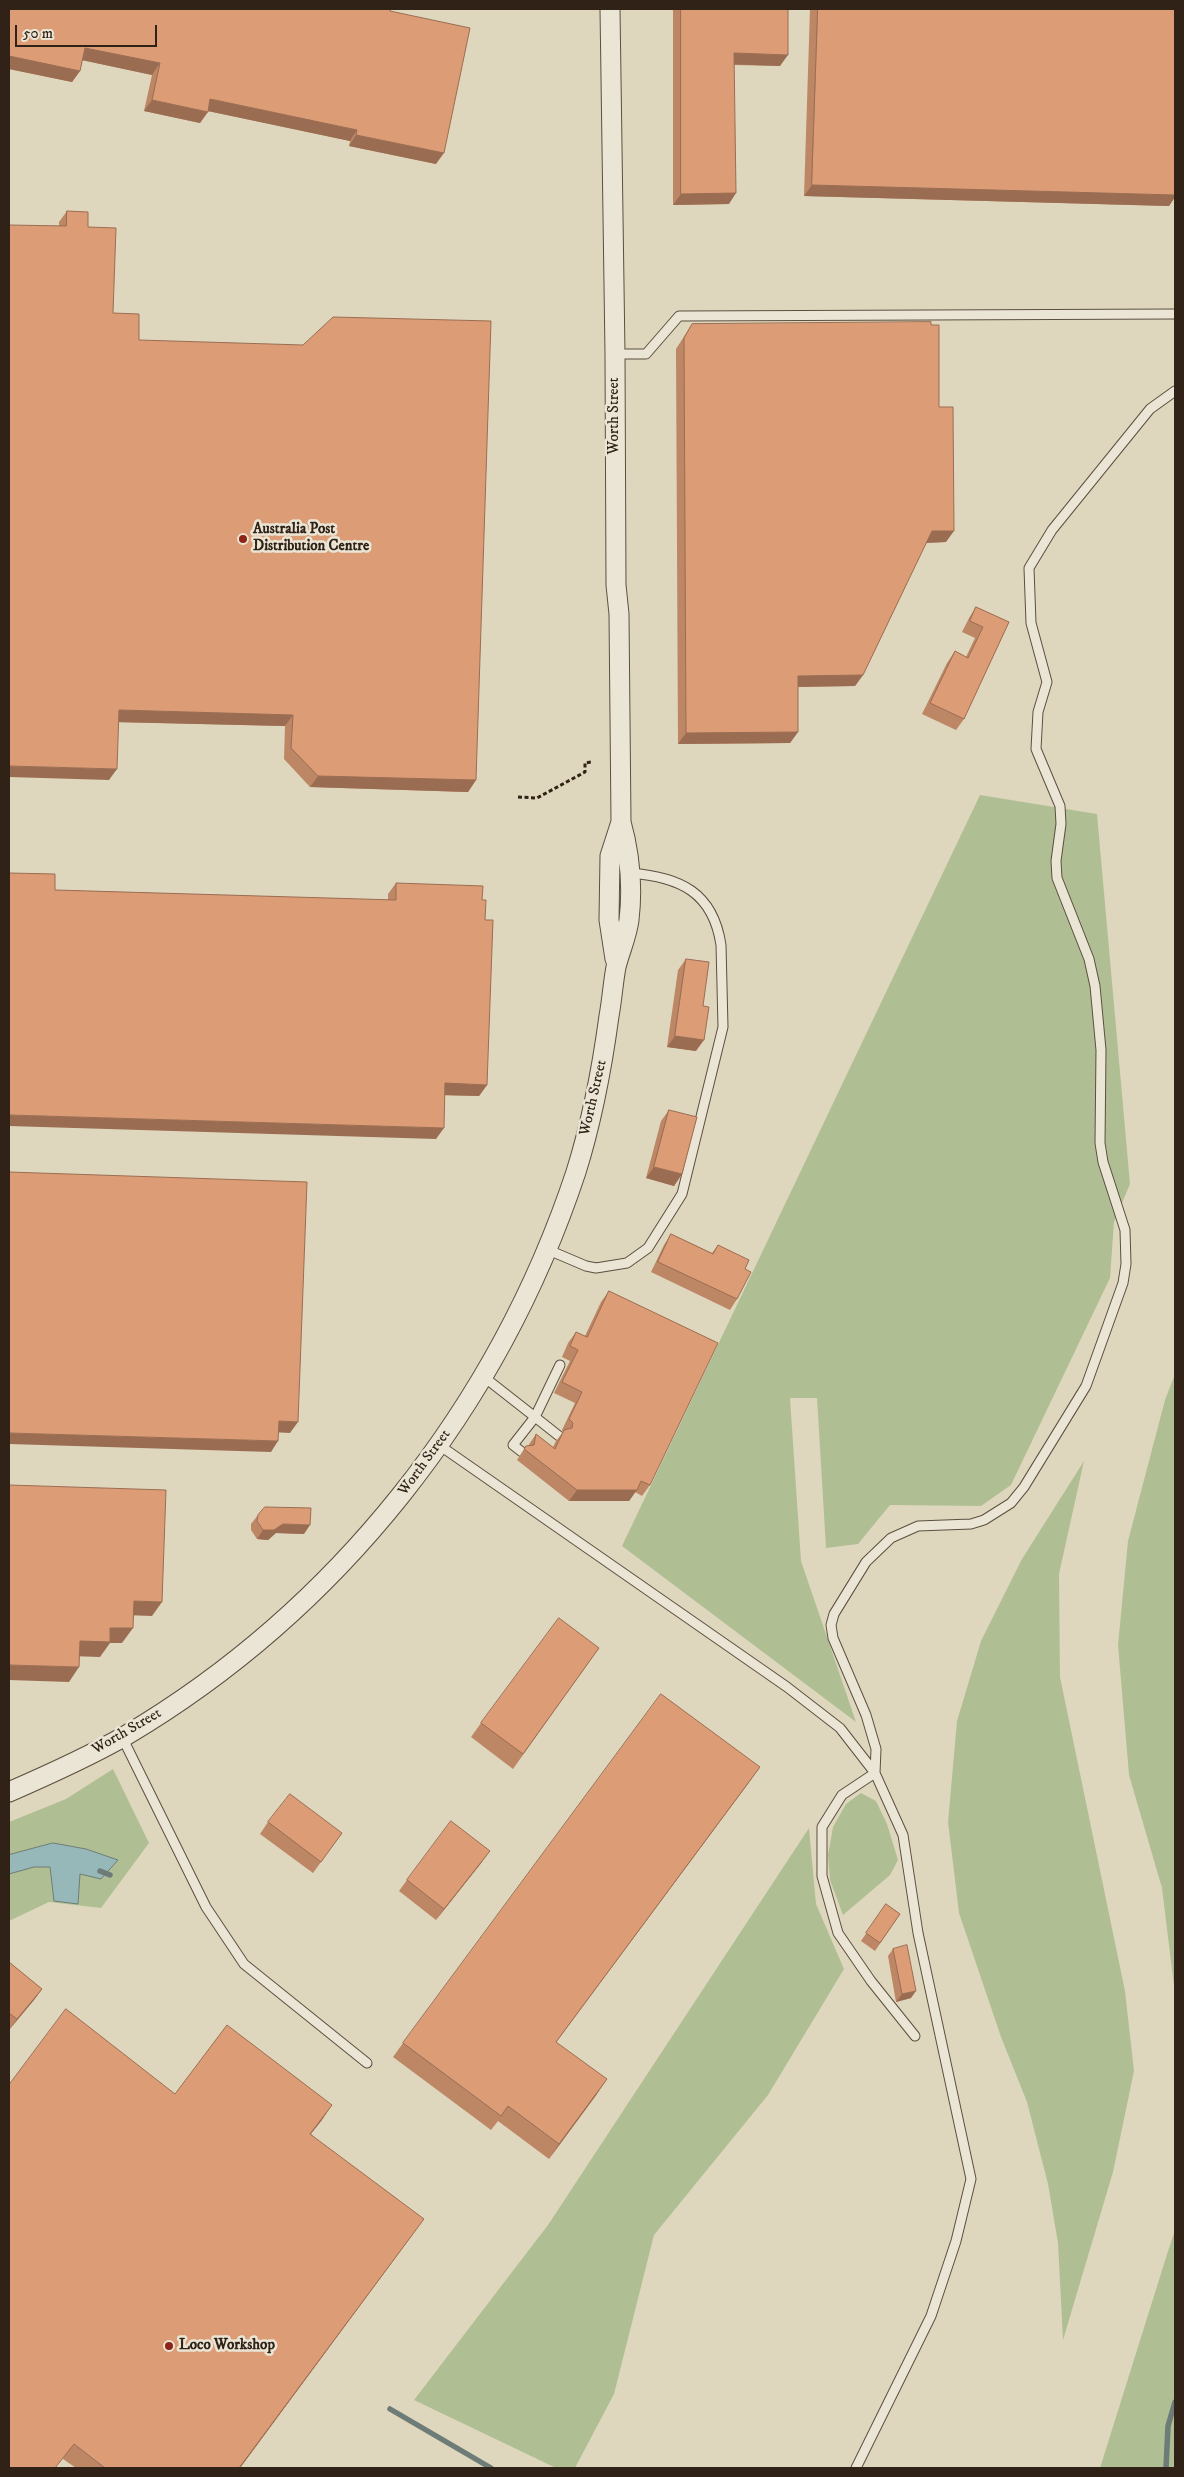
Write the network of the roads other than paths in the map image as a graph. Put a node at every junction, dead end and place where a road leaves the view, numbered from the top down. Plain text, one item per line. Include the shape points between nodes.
1 (610, 9) edge
2 (1175, 314) edge
3 (615, 354) junction
4 (1175, 391) edge
5 (621, 822) junction
6 (630, 873) junction
7 (616, 968) junction
8 (546, 1249) junction
9 (560, 1365) dead end
10 (484, 1376) junction
11 (535, 1417) junction
12 (559, 1436) edge
13 (439, 1445) junction
14 (522, 1452) dead end
15 (122, 1737) junction
16 (876, 1773) junction
17 (9, 1792) edge
18 (915, 2036) dead end
19 (367, 2063) dead end
20 (856, 2468) edge

1 - 3 street, Worth Street
2 - 3 lane via 679,316 646,354
3 - 5 street, Worth Street
4 - 16 lane via 1150,409 1052,530 1029,568 1031,623 1046,682 1038,712 1036,749 1060,806 1062,824 1056,861 1060,891 1083,942 1095,986 1101,1050 1100,1143 1125,1230 1126,1264 1122,1283 1086,1386 1011,1503 984,1520 971,1524 918,1526 891,1538 866,1562 834,1614 831,1625 833,1638 866,1715 876,1749
5 - 6 street, Worth Street via 630,855
5 - 7 street, Worth Street via 610,856 609,920
6 - 7 street, Worth Street via 629,921
6 - 8 lane via 656,875 679,882 708,908 721,945 723,1027 682,1194 652,1243 638,1257 607,1268 586,1266
7 - 8 street, Worth Street via 593,1107 576,1172
8 - 10 street, Worth Street
9 - 11 lane
10 - 11 lane
10 - 13 street, Worth Street
11 - 12 lane
11 - 14 lane via 513,1445
13 - 15 street, Worth Street via 376,1528 281,1623 207,1681
13 - 16 lane via 787,1687 840,1728
15 - 17 street, Worth Street
15 - 19 lane via 206,1907 244,1964
16 - 18 lane via 842,1795 822,1827 822,1876 838,1933
16 - 20 lane via 903,1835 918,1933 971,2179 956,2241 931,2316

